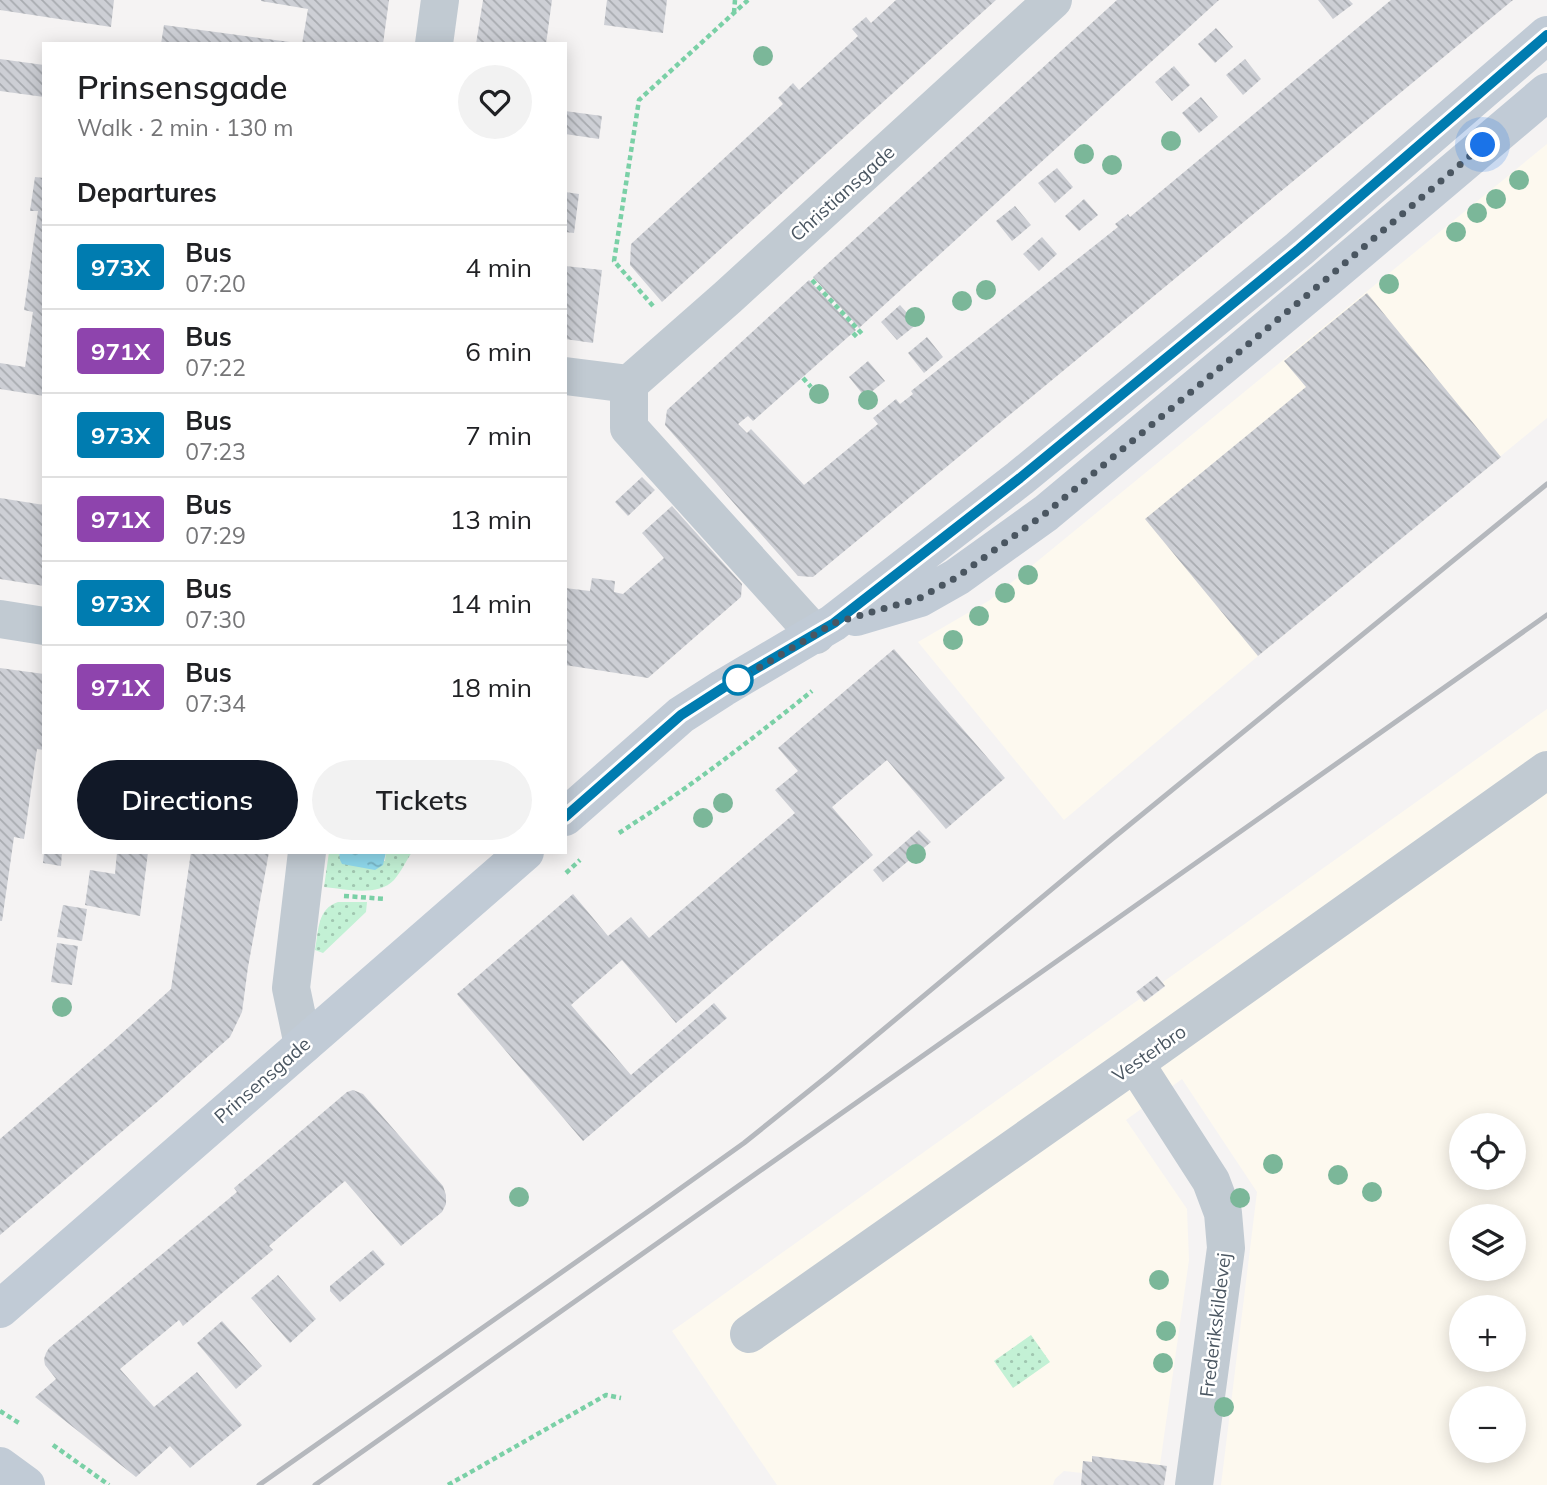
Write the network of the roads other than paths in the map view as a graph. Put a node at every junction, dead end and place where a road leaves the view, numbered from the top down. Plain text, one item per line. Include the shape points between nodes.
1 (440, 0) edge
2 (1053, 0) edge
3 (1547, 35) edge
4 (435, 42) edge
5 (1547, 92) edge
6 (567, 376) edge
7 (629, 384) junction
8 (0, 619) edge
9 (42, 626) edge
10 (825, 629) junction
11 (1547, 770) edge
12 (567, 815) edge
13 (307, 854) edge
14 (523, 854) edge
15 (303, 1045) junction
16 (1135, 1063) junction
17 (0, 1309) edge
18 (749, 1334) dead end
19 (0, 1466) edge
20 (26, 1485) edge
21 (1194, 1485) edge

1 - 4 street
2 - 7 street, Christiansgade
3 - 10 main road via 1256,284 1020,478
5 - 10 main road via 1046,513 920,598
6 - 7 street
7 - 10 street via 629,428
8 - 9 street
10 - 12 main road via 681,715
11 - 16 street, Vesterbro
13 - 15 street via 291,988
14 - 15 main road, Prinsensgade
15 - 17 main road, Prinsensgade
16 - 18 street, Vesterbro
16 - 21 street, Frederikskildevej via 1212,1181 1223,1213 1226,1248
19 - 20 main road

